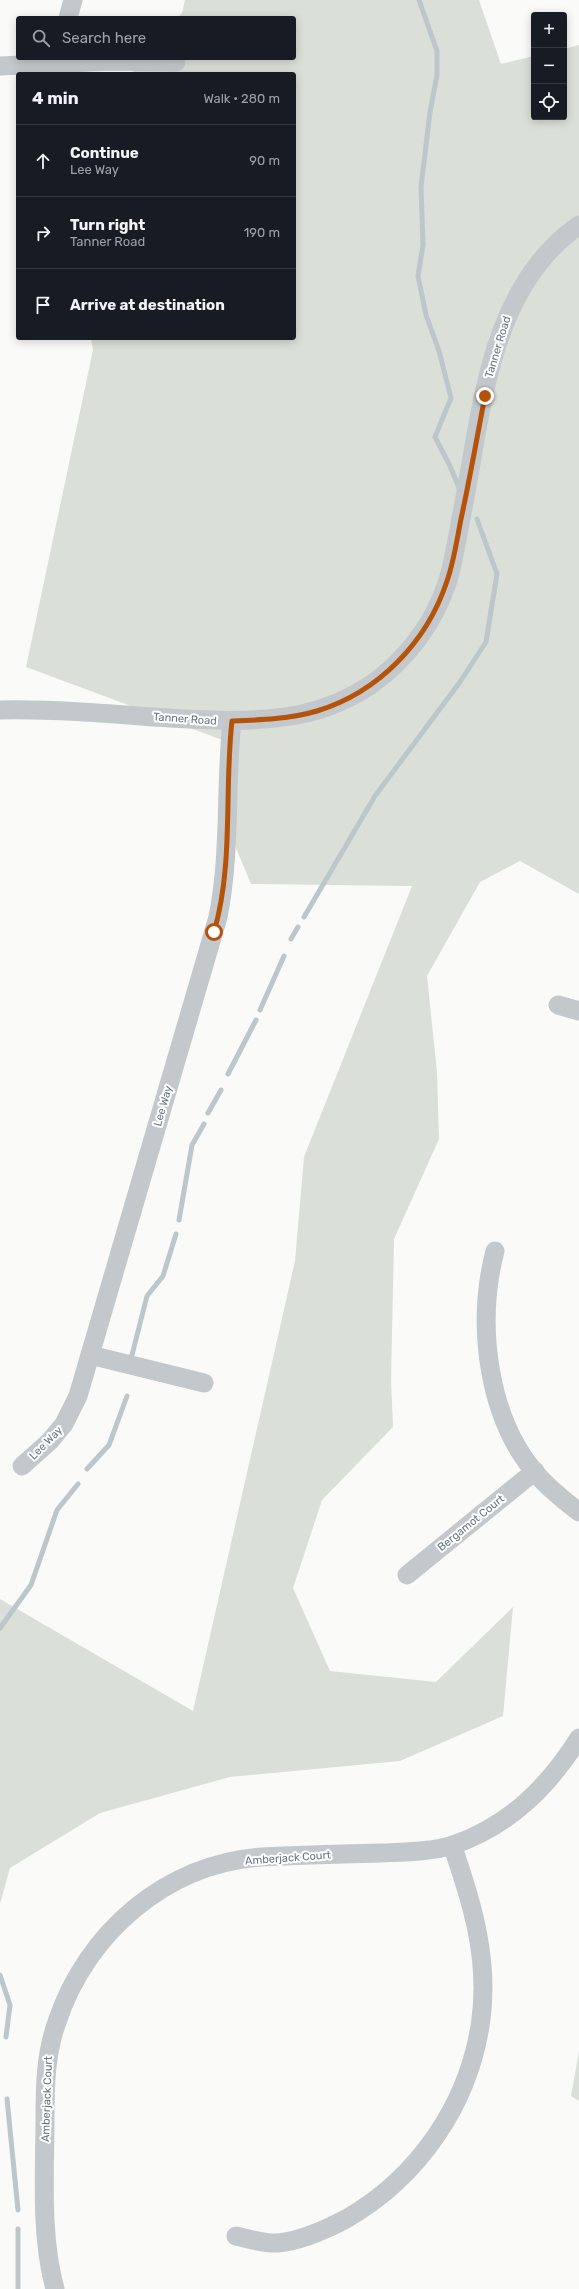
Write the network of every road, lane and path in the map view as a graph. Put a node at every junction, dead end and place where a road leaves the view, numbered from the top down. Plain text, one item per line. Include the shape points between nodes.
1 (73, 0) edge
2 (69, 16) edge
3 (51, 61) edge
4 (176, 62) dead end
5 (0, 66) edge
6 (579, 225) edge
7 (0, 710) edge
8 (232, 721) junction
9 (558, 1005) dead end
10 (579, 1011) edge
11 (495, 1251) dead end
12 (90, 1355) junction
13 (204, 1382) dead end
14 (22, 1466) dead end
15 (535, 1471) junction
16 (579, 1512) edge
17 (407, 1575) dead end
18 (579, 1738) edge
19 (452, 1845) junction
20 (236, 2236) dead end
21 (55, 2289) edge

1 - 2 street
3 - 4 street
3 - 5 street
6 - 8 street, Tanner Road via 532,271 502,326 448,579 427,626 383,676 334,704 301,714
7 - 8 street, Tanner Road via 43,709
8 - 12 street, Lee Way via 226,866 218,917
9 - 10 street
11 - 15 street via 486,1297 486,1335 491,1376 506,1421 519,1448
12 - 13 street
12 - 14 street, Lee Way via 78,1396 64,1424 50,1441
15 - 16 street
15 - 17 street, Bergamot Court
18 - 19 street, Amberjack Court via 563,1764 522,1807 491,1827
19 - 20 street via 477,1922 484,1984 475,2053 448,2117 428,2147 402,2177 372,2202 344,2220 291,2241 259,2242
19 - 21 street, Amberjack Court via 402,1852 259,1857 228,1863 196,1872 159,1891 126,1915 112,1929 90,1955 74,1980 61,2009 50,2045 46,2070 45,2220 47,2250

